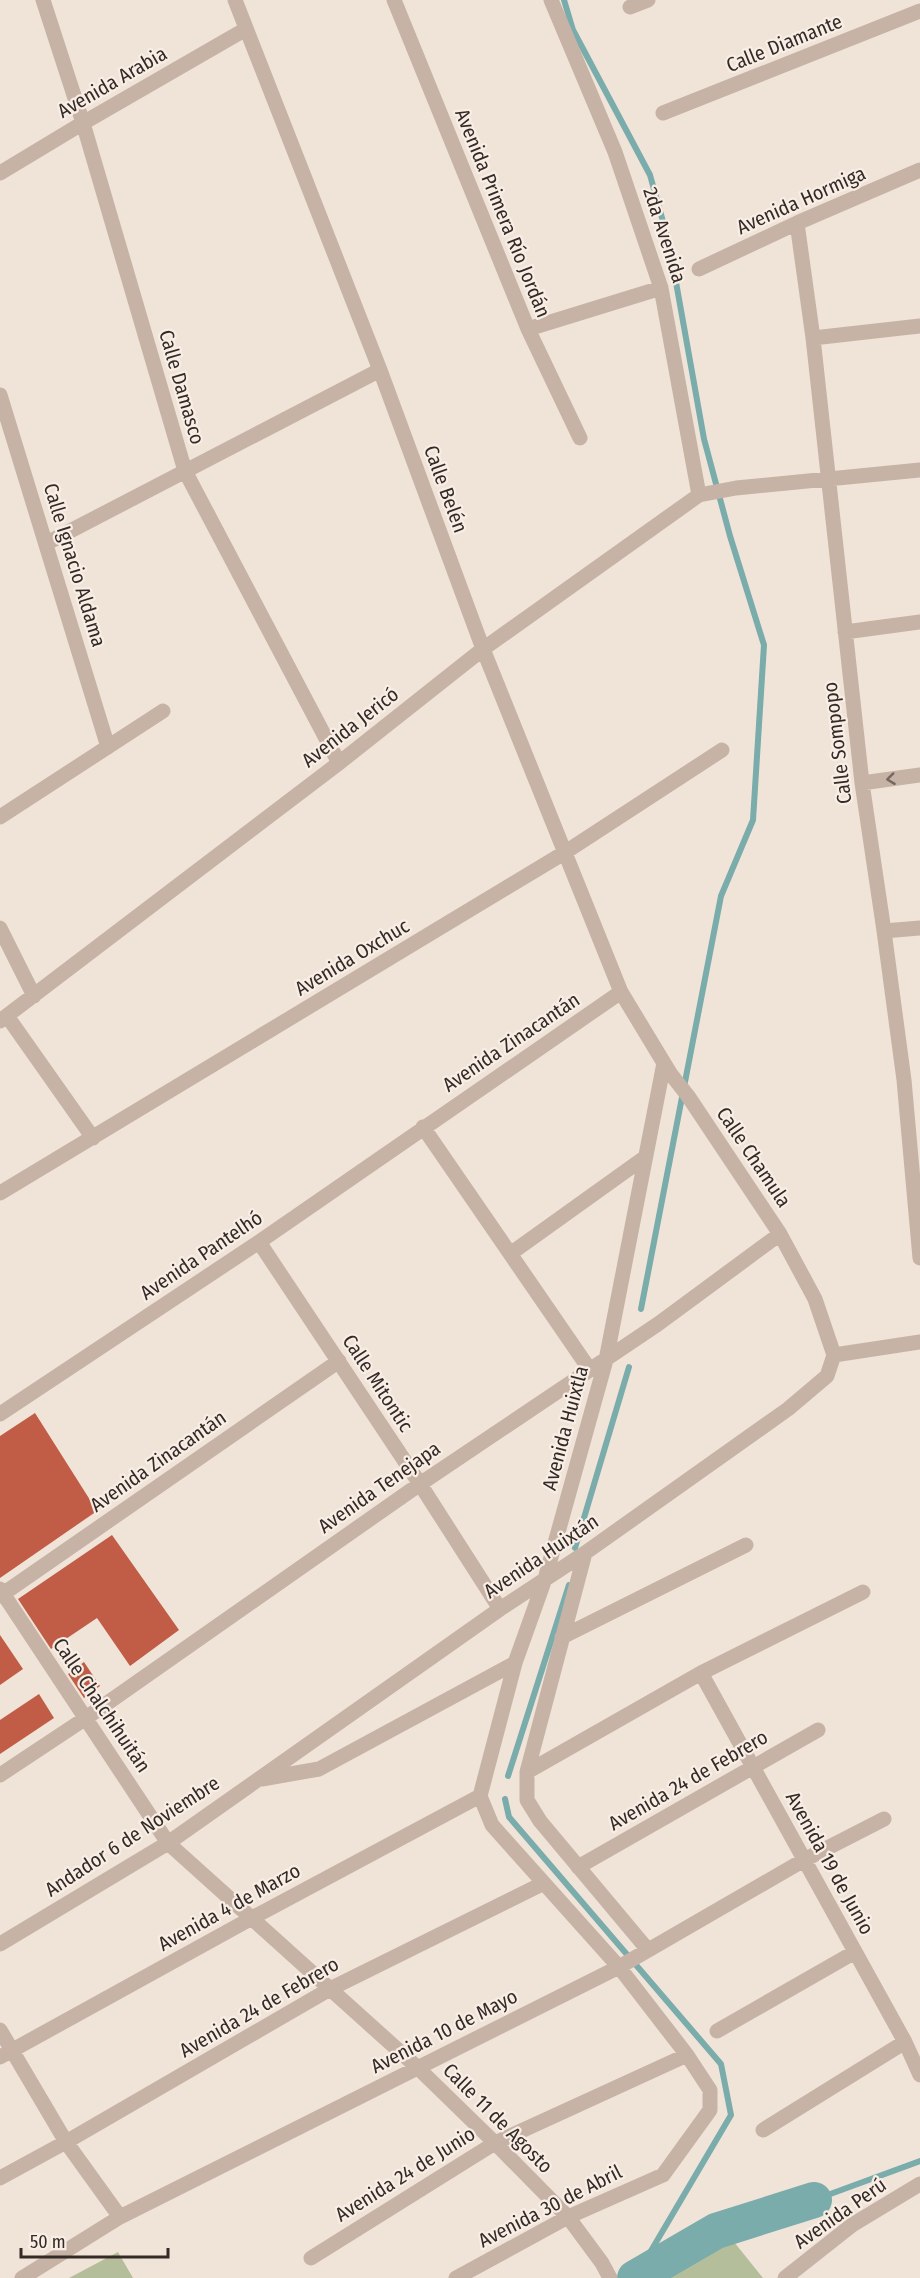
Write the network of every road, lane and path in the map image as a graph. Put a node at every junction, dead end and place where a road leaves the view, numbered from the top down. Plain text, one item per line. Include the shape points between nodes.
1 (43, 0) edge
2 (235, 0) edge
3 (394, 0) edge
4 (550, 0) edge
5 (648, 0) edge
6 (630, 7) dead end
7 (920, 11) edge
8 (246, 29) junction
9 (663, 113) dead end
10 (83, 123) junction
11 (920, 170) edge
12 (0, 173) edge
13 (797, 223) junction
14 (699, 269) dead end
15 (661, 288) junction
16 (920, 326) edge
17 (528, 329) junction
18 (813, 338) junction
19 (380, 370) junction
20 (0, 395) edge
21 (580, 438) dead end
22 (920, 470) edge
23 (185, 471) junction
24 (829, 480) junction
25 (703, 494) junction
26 (47, 543) junction
27 (920, 622) edge
28 (845, 632) junction
29 (483, 649) junction
30 (163, 711) dead end
31 (108, 747) junction
32 (722, 750) dead end
33 (339, 763) junction
34 (920, 776) edge
35 (862, 783) junction
36 (0, 818) edge
37 (564, 853) junction
38 (0, 928) edge
39 (920, 928) edge
40 (884, 931) junction
41 (621, 992) junction
42 (34, 996) junction
43 (3, 1018) edge
44 (667, 1068) junction
45 (920, 1079) edge
46 (904, 1080) junction
47 (423, 1127) junction
48 (93, 1138) junction
49 (644, 1158) junction
50 (0, 1193) edge
51 (780, 1234) junction
52 (919, 1234) edge
53 (258, 1242) junction
54 (510, 1254) junction
55 (920, 1258) edge
56 (920, 1342) edge
57 (834, 1355) junction
58 (606, 1360) junction
59 (339, 1361) junction
60 (590, 1370) junction
61 (0, 1414) edge
62 (420, 1484) junction
63 (746, 1545) dead end
64 (585, 1553) junction
65 (545, 1579) junction
66 (863, 1592) dead end
67 (1, 1593) edge
68 (500, 1609) junction
69 (562, 1637) junction
70 (515, 1663) junction
71 (701, 1673) junction
72 (86, 1718) junction
73 (818, 1730) dead end
74 (753, 1768) junction
75 (527, 1772) junction
76 (0, 1775) edge
77 (256, 1780) junction
78 (480, 1796) junction
79 (884, 1819) dead end
80 (168, 1843) junction
81 (804, 1860) junction
82 (578, 1867) junction
83 (544, 1883) junction
84 (252, 1918) junction
85 (0, 1944) edge
86 (646, 1952) junction
87 (855, 1952) junction
88 (622, 1965) junction
89 (330, 1989) junction
90 (0, 2030) edge
91 (717, 2031) dead end
92 (905, 2042) junction
93 (6, 2054) edge
94 (687, 2055) junction
95 (418, 2068) junction
96 (920, 2075) edge
97 (763, 2130) dead end
98 (66, 2142) junction
99 (495, 2143) junction
100 (0, 2178) edge
101 (920, 2184) edge
102 (120, 2217) junction
103 (568, 2217) junction
104 (311, 2258) dead end
105 (22, 2278) edge
106 (456, 2278) edge
107 (610, 2278) edge
108 (785, 2278) edge

1 - 10 street, Calle Damasco
2 - 8 street, Calle Belén
3 - 17 street, Avenida Primera Río Jordán
4 - 15 street, 2da Avenida via 615,152
5 - 6 street
7 - 9 street, Calle Diamante
8 - 10 street, Avenida Arabia
8 - 19 street, Calle Belén
10 - 12 street, Avenida Arabia
10 - 23 street, Calle Damasco
11 - 13 street, Avenida Hormiga
13 - 14 street, Avenida Hormiga
13 - 18 street, Calle Sompopo
15 - 17 street
15 - 25 street, 2da Avenida
16 - 18 street
17 - 21 street, Avenida Primera Río Jordán
18 - 24 street, Calle Sompopo
19 - 23 street
19 - 29 street, Calle Belén
20 - 26 street, Calle Ignacio Aldama
22 - 24 street, Avenida Jericó
23 - 26 street
23 - 33 street, Calle Damasco
24 - 25 street, Avenida Jericó
24 - 28 street, Calle Sompopo
25 - 29 street, Avenida Jericó
26 - 31 street, Calle Ignacio Aldama
27 - 28 street
28 - 35 street, Calle Sompopo
29 - 33 street, Avenida Jericó
29 - 37 street, Calle Belén
30 - 31 street
31 - 36 street
32 - 37 street, Avenida Oxchuc
33 - 42 street, Avenida Jericó
34 -> 35 street
35 - 40 street, Calle Sompopo
37 - 41 street, Calle Belén
37 - 48 street, Avenida Oxchuc
38 - 42 street
39 - 40 street
40 - 46 street, Calle Sompopo
41 - 44 street, Calle Chamula
41 - 47 street, Avenida Zinacantán
42 - 43 street, Avenida Jericó
43 - 48 street
44 - 49 street, Avenida Huixtla
44 - 51 street, Calle Chamula
45 - 46 street
46 - 52 street, Calle Sompopo
47 - 53 street, Avenida Pantelhó
47 - 54 street
48 - 50 street, Avenida Oxchuc
49 - 54 street
49 - 58 street, Avenida Huixtla
51 - 57 street, Calle Chamula via 815,1299
51 - 58 street, Avenida Tenejapa
52 - 55 street, Calle Sompopo
53 - 59 street, Calle Mitontic
53 - 61 street, Avenida Pantelhó
54 - 60 street
56 - 57 street
57 - 64 street, Avenida Huixtán via 827,1376 788,1409
58 - 60 street, Avenida Tenejapa
58 - 65 street, Avenida Huixtla
59 - 62 street, Calle Mitontic
59 - 67 street, Avenida Zinacantán
60 - 62 street, Avenida Tenejapa
62 - 68 street, Calle Mitontic
62 - 72 street, Avenida Tenejapa
63 - 69 street
64 - 65 street, Avenida Huixtán
64 - 69 street
65 - 68 street, Avenida Huixtán
65 - 70 street, Avenida Huixtla
66 - 71 street
67 - 72 street, Calle Chalchihuitán
68 - 77 street, Avenida Huixtán
69 - 75 street
70 - 77 street, Andador 6 de Noviembre via 319,1769
70 - 78 street, Avenida Huixtla
71 - 74 street, Avenida 19 de Junio
71 - 75 street
72 - 76 street, Avenida Tenejapa
72 - 80 street, Calle Chalchihuitán
73 - 74 street, Avenida 24 de Febrero
74 - 81 street, Avenida 19 de Junio
74 - 82 street, Avenida 24 de Febrero
75 - 82 street via 527,1800
77 - 80 street, Andador 6 de Noviembre
78 - 83 street via 492,1825
78 - 84 street, Avenida 4 de Marzo
79 - 81 street, Avenida 10 de Mayo
80 - 84 street, Calle 11 de Agosto
80 - 85 street, Andador 6 de Noviembre
81 - 86 street, Avenida 10 de Mayo
81 - 87 street, Avenida 19 de Junio
82 - 86 street
83 - 88 street
83 - 89 street, Avenida 24 de Febrero
84 - 89 street, Calle 11 de Agosto
84 - 93 street, Avenida 4 de Marzo
86 - 88 street, Avenida 10 de Mayo
87 - 91 street
87 - 92 street, Avenida 19 de Junio
88 - 94 street
88 - 95 street, Avenida 10 de Mayo
89 - 95 street, Calle 11 de Agosto
89 - 98 street, Avenida 24 de Febrero
90 - 93 street
92 - 96 street, Avenida 19 de Junio
92 - 97 street
93 - 98 street
94 - 99 street, Avenida 24 de Junio
94 - 103 street, Avenida 30 de Abril via 710,2090 710,2110 663,2175
95 - 99 street, Calle 11 de Agosto
95 - 102 street, Avenida 10 de Mayo
98 - 100 street, Avenida 24 de Febrero
98 - 102 street
99 - 103 street, Calle 11 de Agosto
99 - 104 street, Avenida 24 de Junio
101 - 108 street, Avenida Perú via 852,2224
102 - 105 street, Avenida 10 de Mayo
103 - 106 street, Avenida 30 de Abril
103 - 107 street, Calle 11 de Agosto

